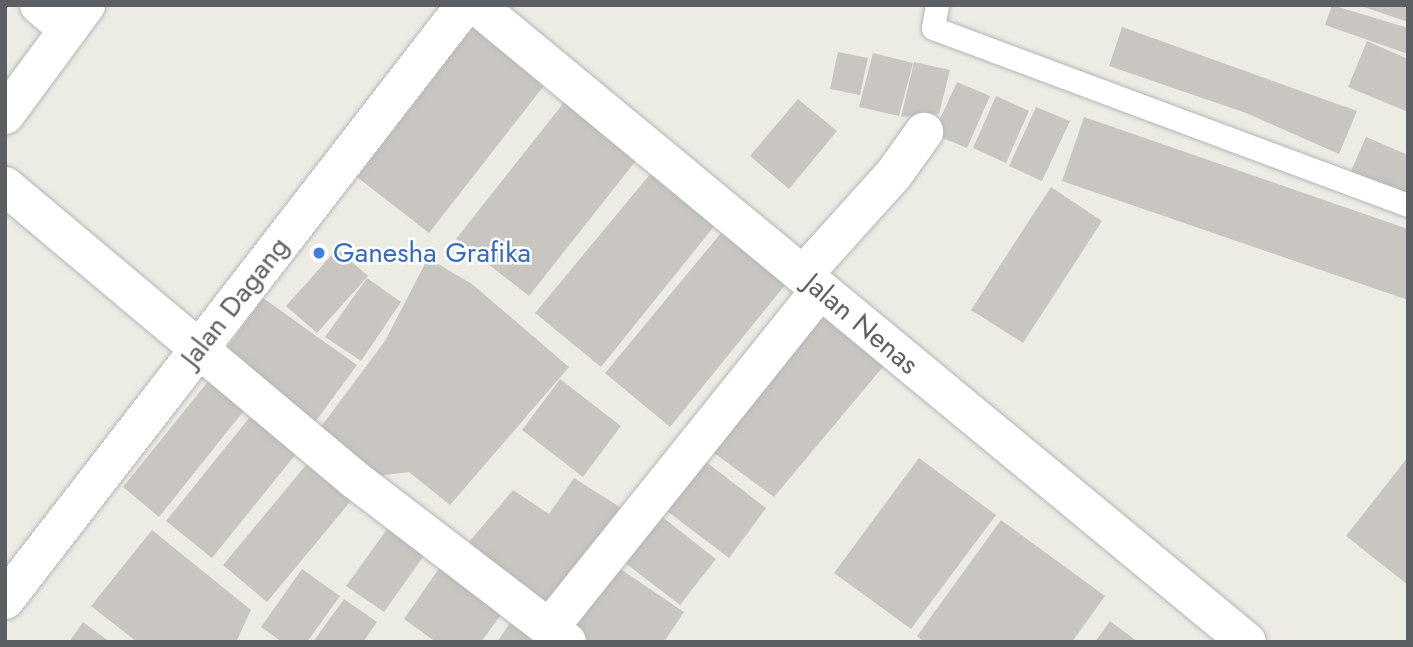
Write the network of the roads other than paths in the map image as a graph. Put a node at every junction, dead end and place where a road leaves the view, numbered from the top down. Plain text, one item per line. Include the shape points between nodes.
1 (465, 5) edge
2 (476, 5) edge
3 (937, 5) edge
4 (64, 13) edge
5 (5, 115) edge
6 (924, 132) dead end
7 (5, 186) edge
8 (1408, 205) edge
9 (811, 283) junction
10 (198, 350) junction
11 (5, 600) edge
12 (558, 634) edge
13 (1247, 642) edge

1 - 10 street, Jalan Dagang
2 - 9 street, Jalan Nenas
3 - 8 lane via 933,28
4 - 5 street
6 - 9 street
7 - 10 street
9 - 12 street
9 - 13 street, Jalan Nenas
10 - 11 street, Jalan Dagang
10 - 12 street via 354,479

